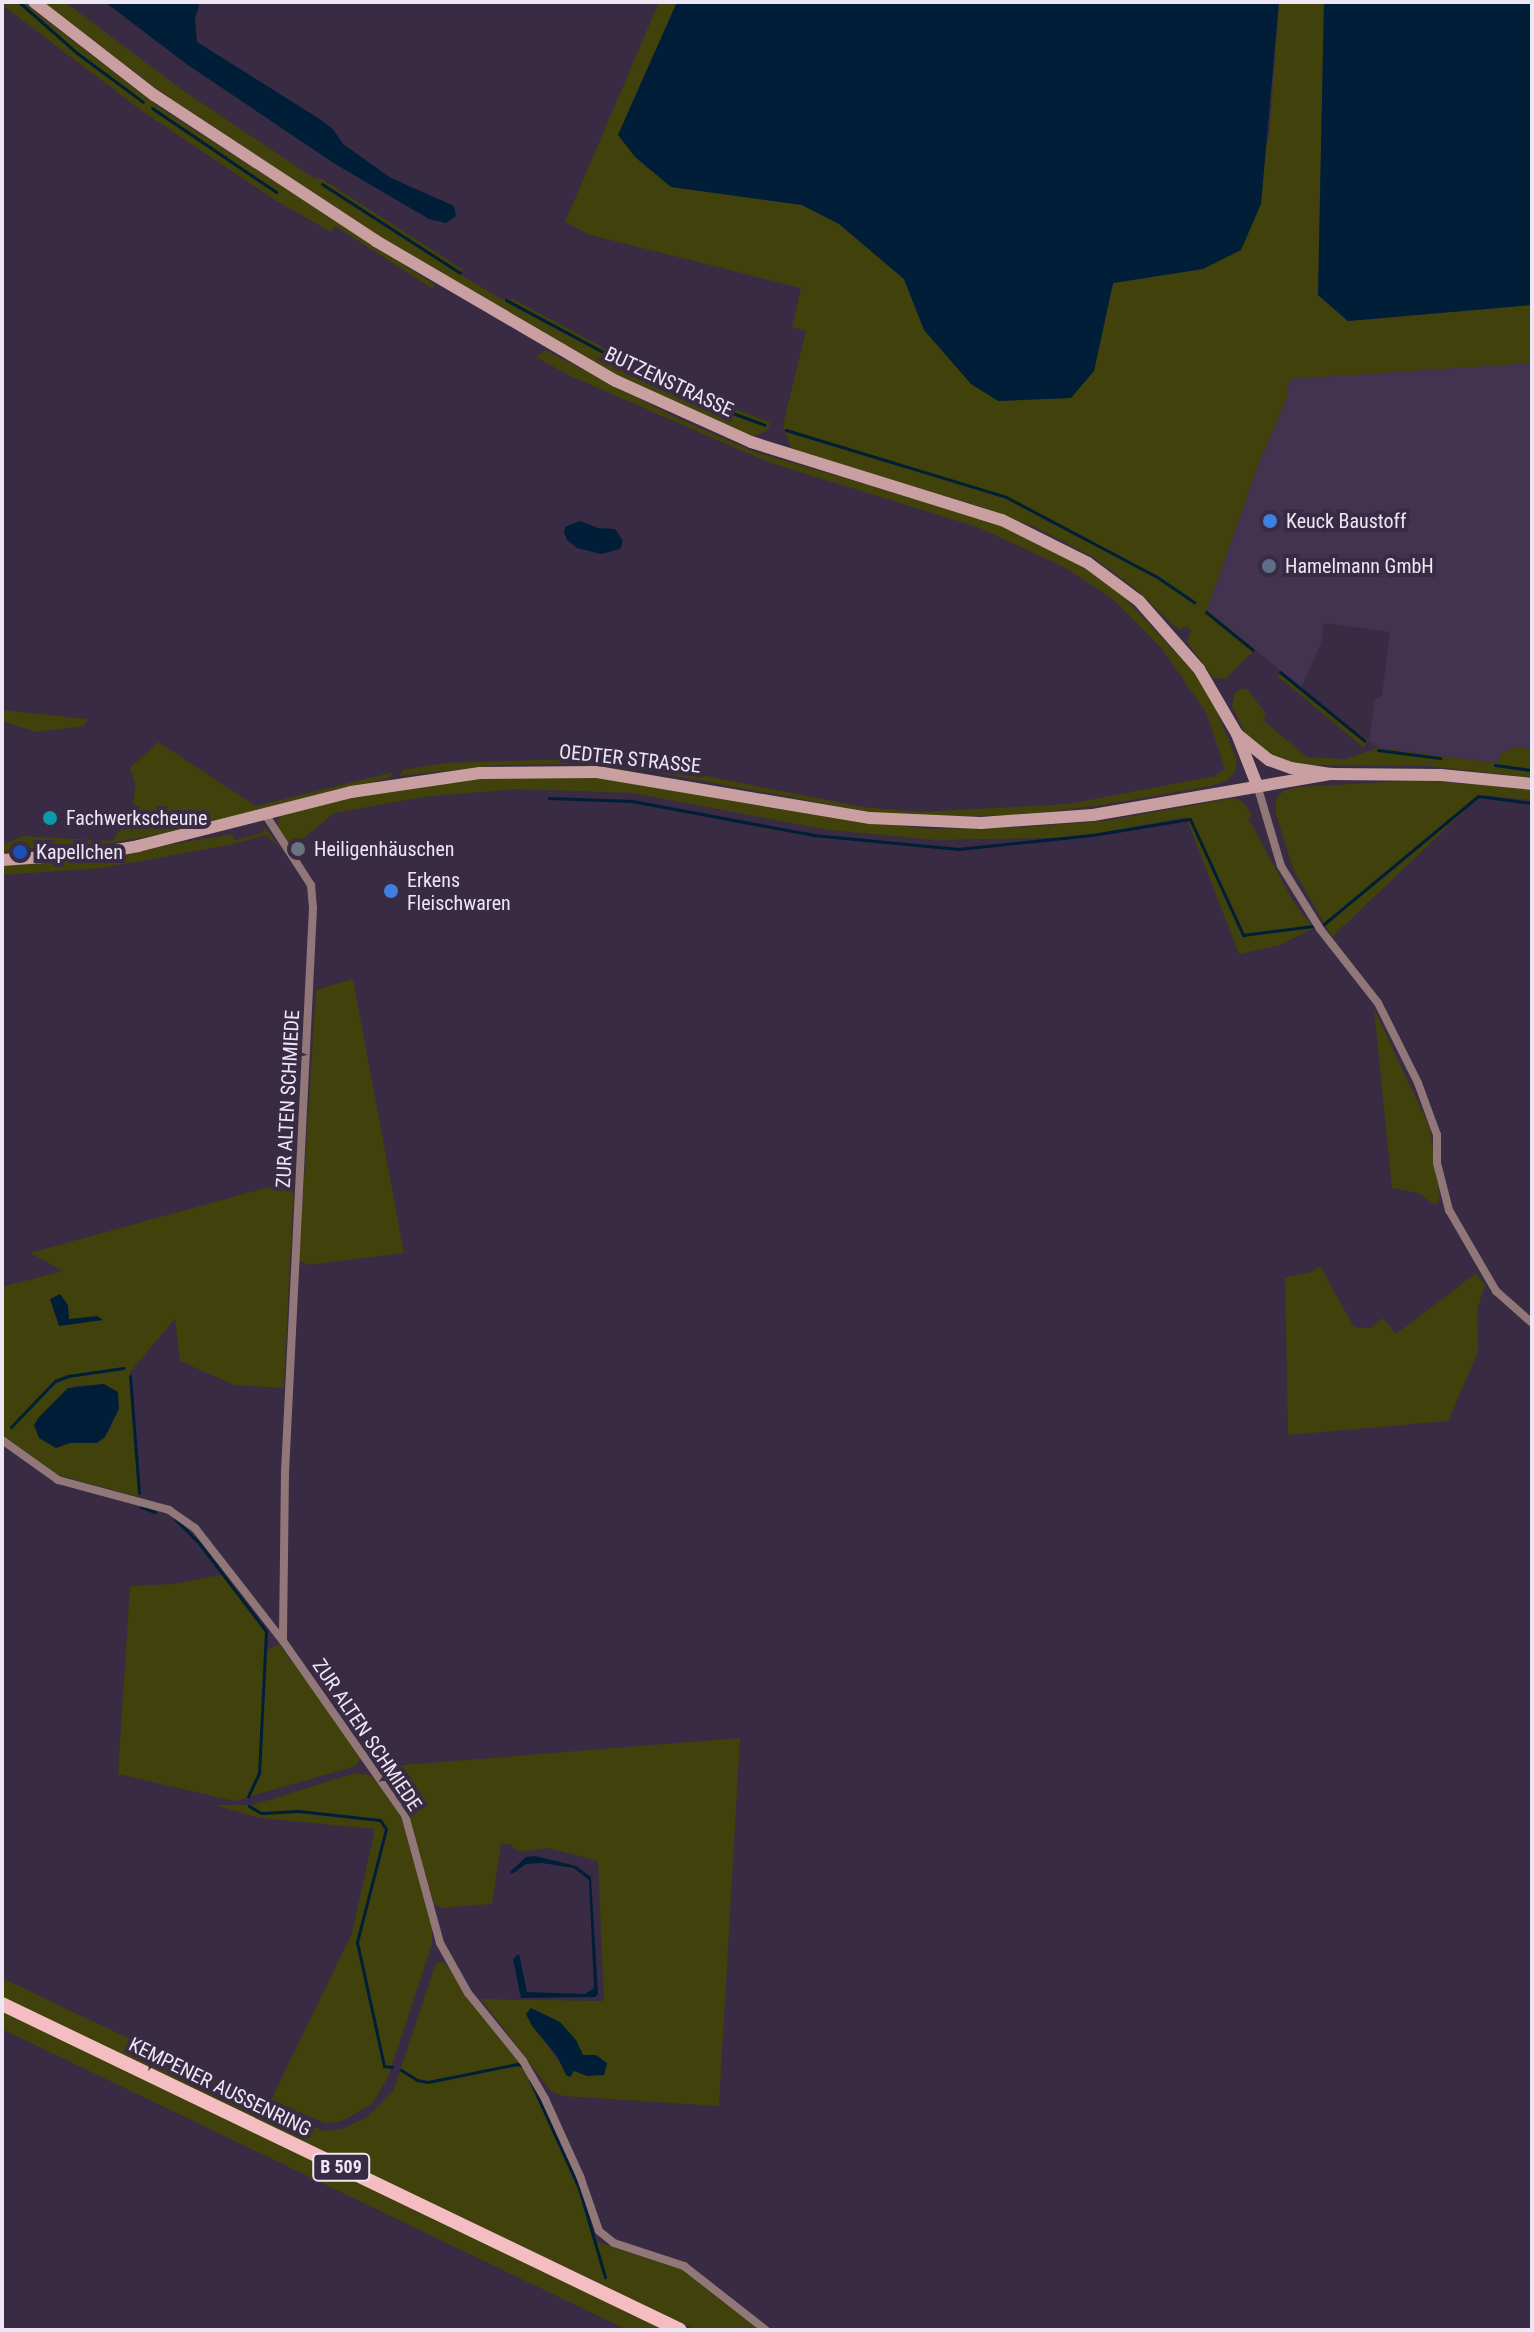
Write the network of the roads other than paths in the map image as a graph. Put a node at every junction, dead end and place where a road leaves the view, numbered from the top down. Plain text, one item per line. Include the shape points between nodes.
1 (34, 2) edge
2 (1237, 734) junction
3 (1331, 774) junction
4 (1532, 784) edge
5 (1257, 785) junction
6 (265, 814) junction
7 (2, 860) edge
8 (1532, 1323) edge
9 (2, 1440) edge
10 (283, 1641) junction
11 (2, 2004) edge
12 (680, 2330) edge
13 (766, 2330) edge

1 - 2 main road, BUTZENSTRASSE via 154,95 336,215 606,376 751,442 992,516 1088,563 1139,601 1176,640
2 - 3 main road via 1269,760
2 - 5 main road, BUTZENSTRASSE
3 - 4 main road via 1441,775
3 - 5 main road, OEDTER STRASSE
5 - 6 main road, OEDTER STRASSE via 1093,815 946,823 870,818 620,774 522,770 389,784
5 - 8 street via 1281,866 1320,929 1378,1003 1418,1083 1434,1124 1441,1189 1449,1210 1496,1291
6 - 7 main road, OEDTER STRASSE via 99,853
6 - 10 street, ZUR ALTEN SCHMIEDE via 311,885 313,908 285,1472
9 - 10 street, ZUR ALTEN SCHMIEDE via 58,1480 169,1510 195,1528
10 - 13 street, ZUR ALTEN SCHMIEDE via 405,1815 440,1943 468,1993 523,2061 545,2099 599,2231 614,2243 684,2266
11 - 12 main road, KEMPENER AUSSENRING / B 509

